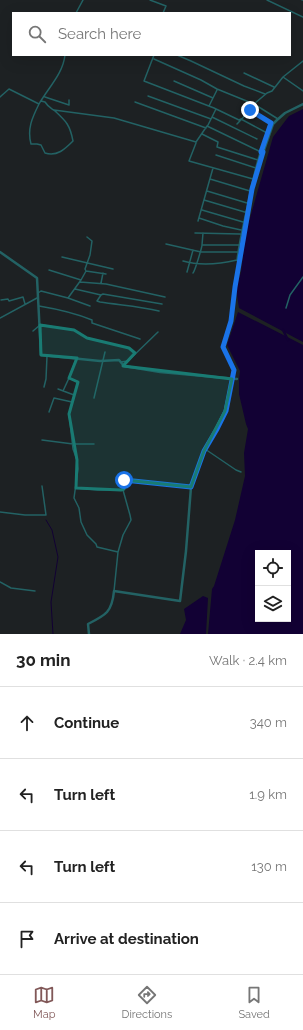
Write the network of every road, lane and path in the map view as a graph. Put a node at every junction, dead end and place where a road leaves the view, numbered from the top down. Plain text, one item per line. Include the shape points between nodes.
1 (83, 0) edge
2 (150, 0) edge
3 (267, 0) edge
4 (77, 12) edge
5 (163, 12) edge
6 (303, 16) edge
7 (65, 56) edge
8 (154, 56) edge
9 (180, 56) edge
10 (153, 59) junction
11 (303, 61) edge
12 (244, 73) dead end
13 (283, 77) junction
14 (174, 82) dead end
15 (274, 87) junction
16 (217, 89) junction
17 (303, 91) edge
18 (265, 94) junction
19 (45, 96) junction
20 (148, 96) dead end
21 (0, 97) edge
22 (213, 98) junction
23 (69, 100) dead end
24 (41, 101) junction
25 (135, 102) dead end
26 (39, 104) junction
27 (255, 104) junction
28 (303, 104) edge
29 (209, 106) junction
30 (216, 109) junction
31 (54, 110) junction
32 (250, 110) junction
33 (211, 118) junction
34 (242, 119) junction
35 (278, 119) junction
36 (272, 123) junction
37 (237, 124) dead end
38 (206, 127) junction
39 (267, 133) junction
40 (202, 134) junction
41 (257, 139) dead end
42 (196, 142) junction
43 (262, 152) junction
44 (216, 155) dead end
45 (258, 160) junction
46 (213, 168) junction
47 (256, 168) junction
48 (210, 179) junction
49 (253, 180) junction
50 (207, 191) junction
51 (250, 191) junction
52 (204, 200) junction
53 (248, 203) junction
54 (202, 209) junction
55 (246, 213) junction
56 (199, 218) junction
57 (198, 221) dead end
58 (243, 222) junction
59 (241, 230) junction
60 (195, 233) dead end
61 (203, 233) junction
62 (240, 234) junction
63 (87, 238) dead end
64 (166, 244) dead end
65 (202, 245) junction
66 (239, 245) junction
67 (193, 250) junction
68 (0, 252) edge
69 (201, 252) junction
70 (238, 252) junction
71 (62, 257) dead end
72 (183, 261) dead end
73 (238, 262) junction
74 (87, 263) junction
75 (190, 263) junction
76 (196, 263) junction
77 (113, 269) dead end
78 (49, 270) dead end
79 (86, 271) junction
80 (188, 272) dead end
81 (194, 273) dead end
82 (103, 274) junction
83 (106, 274) dead end
84 (303, 277) edge
85 (81, 281) junction
86 (101, 284) junction
87 (75, 288) junction
88 (38, 293) junction
89 (101, 295) junction
90 (39, 297) junction
91 (164, 297) dead end
92 (68, 298) junction
93 (1, 300) dead end
94 (25, 304) junction
95 (162, 304) dead end
96 (39, 306) junction
97 (90, 306) dead end
98 (286, 308) dead end
99 (159, 311) dead end
100 (0, 318) edge
101 (40, 325) junction
102 (33, 331) dead end
103 (158, 332) dead end
104 (140, 339) dead end
105 (105, 352) dead end
106 (135, 353) junction
107 (47, 356) junction
108 (76, 359) junction
109 (104, 361) junction
110 (121, 363) junction
111 (69, 378) junction
112 (232, 379) junction
113 (237, 379) dead end
114 (44, 387) dead end
115 (58, 389) dead end
116 (63, 391) junction
117 (74, 395) junction
118 (94, 398) dead end
119 (72, 402) junction
120 (49, 412) dead end
121 (42, 440) dead end
122 (73, 444) junction
123 (94, 444) dead end
124 (205, 449) junction
125 (242, 472) dead end
126 (42, 486) dead end
127 (191, 487) junction
128 (76, 488) junction
129 (122, 489) junction
130 (0, 512) edge
131 (118, 552) junction
132 (0, 582) edge
133 (35, 591) dead end
134 (114, 591) junction
135 (89, 634) edge

1 - 4 street
2 - 5 street via 166,6
3 - 6 street
7 - 19 street via 64,63
8 - 10 street
9 - 18 street
10 - 16 street
10 - 29 street via 144,81
11 - 13 street
12 - 15 street
13 - 15 street
13 - 17 street
14 - 22 street
15 - 18 street
16 - 22 street
16 - 27 street
18 - 27 street
19 - 23 street via 69,105
19 - 24 street
20 - 33 street
21 - 26 street via 9,89
22 - 29 street
24 - 26 street
24 - 31 street
25 - 38 street
26 - 31 street via 29,125 29,136 31,144 41,145 45,153 49,154 60,152 73,141 71,128
27 - 32 street
27 - 35 street
28 - 35 street
29 - 30 street
30 - 33 street
30 - 34 street via 239,120
31 - 42 street via 114,118
32 - 34 street
32 - 36 street
33 - 38 street
33 - 41 street
34 - 37 street
34 - 39 street
35 - 36 street
36 - 39 street
36 - 43 street
38 - 40 street
38 - 43 street
39 - 43 street
40 - 42 street
40 - 45 street via 218,142 217,147
42 - 46 street via 189,161
43 - 45 street
43 - 49 street
44 - 47 street
45 - 47 street
46 - 48 street
46 - 49 street
47 - 49 street
48 - 50 street
48 - 51 street
49 - 51 street
49 - 55 street
50 - 52 street
50 - 53 street
51 - 53 street
52 - 54 street
52 - 55 street
53 - 55 street
54 - 56 street
54 - 58 street
55 - 58 street
55 - 73 street
56 - 57 street
56 - 59 street
58 - 59 street
59 - 62 street
60 - 61 street
61 - 62 street
61 - 65 street
62 - 66 street
63 - 74 street via 92,241
64 - 67 street
65 - 66 street
65 - 69 street
66 - 70 street
67 - 69 street
67 - 75 street
68 - 88 street via 37,278
69 - 70 street
69 - 76 street
70 - 73 street
71 - 74 street
72 - 75 street
73 - 76 street
73 - 112 street via 231,321 223,347 234,370
74 - 77 street
74 - 79 street
75 - 76 street
75 - 80 street
76 - 81 street
78 - 85 street
79 - 82 street
79 - 85 street
82 - 83 street
82 - 86 street
84 - 98 street via 290,295
85 - 86 street
85 - 87 street
86 - 91 street
87 - 89 street
87 - 92 street
88 - 90 street
88 - 92 street via 41,291
89 - 95 street
89 - 99 street via 97,301
90 - 94 street
90 - 96 street
92 - 97 street
93 - 94 street via 10,301 23,297
94 - 100 street
96 - 101 street
96 - 104 street via 64,310 92,320 92,323
101 - 102 street
101 - 106 street via 74,330 87,338 129,348
101 - 107 street via 41,355
103 - 106 street
105 - 109 street
106 - 110 street via 128,361
107 - 108 street
107 - 114 street
108 - 109 street
108 - 111 street
109 - 110 street via 119,360
109 - 118 street
110 - 112 street via 124,366 160,372
111 - 116 street
111 - 117 street via 78,382
112 - 113 street
112 - 124 street via 226,411
115 - 116 street
116 - 117 street
117 - 119 street
119 - 120 street via 54,398
119 - 122 street via 69,414
121 - 122 street
122 - 123 street
122 - 128 street via 78,469
124 - 125 street
124 - 127 street
126 - 130 street via 46,515
127 - 129 street via 124,480
127 - 134 street via 180,601
128 - 129 street
128 - 131 street via 74,498 87,535 97,548
129 - 131 street via 131,520
131 - 134 street
132 - 133 street via 11,588
134 - 135 street via 114,599 105,616 88,624

